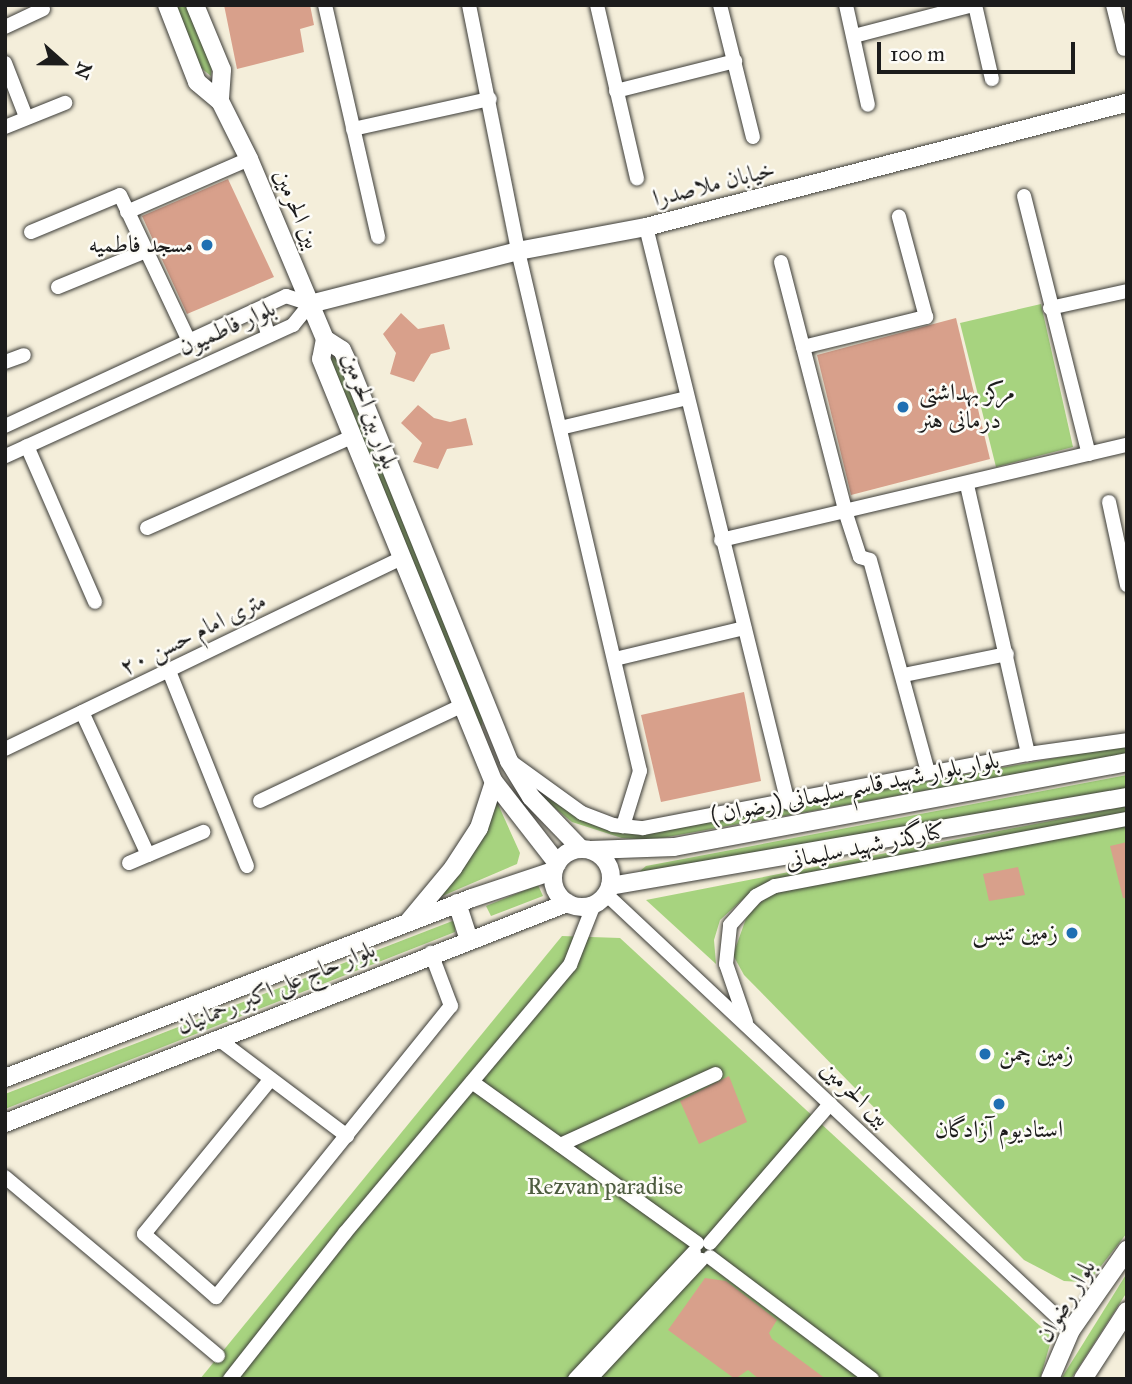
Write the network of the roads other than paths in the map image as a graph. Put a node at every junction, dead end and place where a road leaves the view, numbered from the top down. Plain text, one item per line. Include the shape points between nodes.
1 (167, 5) edge
2 (195, 5) edge
3 (325, 5) edge
4 (469, 5) edge
5 (597, 5) edge
6 (720, 5) edge
7 (846, 5) edge
8 (974, 5) edge
9 (1113, 5) edge
10 (43, 9) dead end
11 (5, 27) edge
12 (853, 36) junction
13 (1124, 48) dead end
14 (735, 61) junction
15 (5, 63) edge
16 (992, 79) dead end
17 (617, 91) junction
18 (490, 99) junction
19 (220, 100) junction
20 (65, 103) dead end
21 (1127, 103) edge
22 (868, 105) dead end
23 (26, 117) junction
24 (5, 127) edge
25 (353, 129) junction
26 (753, 137) dead end
27 (249, 159) junction
28 (637, 178) dead end
29 (1024, 196) dead end
30 (127, 212) junction
31 (899, 217) dead end
32 (646, 226) junction
33 (31, 232) dead end
34 (378, 237) dead end
35 (146, 251) junction
36 (518, 251) junction
37 (781, 262) dead end
38 (58, 287) dead end
39 (1127, 291) edge
40 (310, 304) junction
41 (1050, 308) junction
42 (256, 311) junction
43 (268, 335) junction
44 (325, 339) junction
45 (189, 341) junction
46 (803, 347) junction
47 (24, 355) dead end
48 (5, 362) edge
49 (687, 398) junction
50 (5, 426) edge
51 (560, 428) junction
52 (351, 437) junction
53 (1127, 445) edge
54 (27, 446) junction
55 (1089, 454) junction
56 (5, 456) edge
57 (967, 485) junction
58 (1109, 502) dead end
59 (846, 514) junction
60 (147, 528) dead end
61 (721, 540) junction
62 (400, 559) junction
63 (1127, 585) edge
64 (95, 602) dead end
65 (744, 628) junction
66 (1007, 654) junction
67 (615, 659) junction
68 (169, 671) junction
69 (904, 675) junction
70 (461, 706) junction
71 (82, 712) junction
72 (495, 728) junction
73 (475, 738) junction
74 (1127, 740) edge
75 (5, 749) edge
76 (1028, 754) junction
77 (509, 761) junction
78 (1127, 761) edge
79 (928, 772) junction
80 (494, 782) junction
81 (1127, 797) edge
82 (260, 801) dead end
83 (788, 803) junction
84 (1127, 818) edge
85 (623, 826) junction
86 (203, 832) dead end
87 (586, 850) junction
88 (148, 855) junction
89 (129, 863) dead end
90 (247, 866) dead end
91 (555, 867) junction
92 (603, 895) junction
93 (567, 903) junction
94 (457, 904) junction
95 (408, 922) junction
96 (470, 939) junction
97 (431, 953) junction
98 (748, 1027) junction
99 (217, 1038) junction
100 (716, 1074) dead end
101 (5, 1078) edge
102 (270, 1080) junction
103 (472, 1082) junction
104 (830, 1104) junction
105 (5, 1123) edge
106 (347, 1136) junction
107 (560, 1145) junction
108 (5, 1177) edge
109 (1127, 1250) edge
110 (702, 1251) junction
111 (1127, 1311) edge
112 (1071, 1330) junction
113 (218, 1356) dead end
114 (230, 1379) edge
115 (575, 1379) edge
116 (590, 1379) edge
117 (872, 1379) edge
118 (1050, 1379) edge
119 (1083, 1379) edge

1 - 19 main road via 197,82
2 - 19 main road via 222,70
3 - 25 street
4 - 18 street
5 - 17 street
6 - 14 street
7 - 12 street
8 - 12 street
8 - 16 street
9 - 13 street
10 - 11 street
12 - 22 street
14 - 17 street
14 - 26 street
15 - 23 street
17 - 28 street
18 - 25 street
18 - 36 street
19 - 27 main road, بین الحرمین
20 - 23 street
21 - 32 main road, خیابان ملاصدرا
23 - 24 street
25 - 34 street
27 - 30 street
27 - 40 main road, بین الحرمین
29 - 41 street
30 - 33 street via 120,195
30 - 35 street
31 - 46 street via 926,317
32 - 36 main road, خیابان ملاصدرا
32 - 49 street
35 - 38 street
35 - 45 street
36 - 40 main road, خیابان ملاصدرا
36 - 51 street
37 - 46 street
39 - 41 street
40 - 42 street, بلوار فاطمیون via 286,296
40 - 43 street, بلوار فاطمیون via 293,325
40 - 44 main road, بین الحرمین
41 - 55 street
42 - 43 street via 263,317
42 - 45 street, بلوار فاطمیون
43 - 54 street, بلوار فاطمیون
44 - 52 main road, بلوار بین الحرمین via 321,359
44 - 72 main road, بلوار بین الحرمین via 342,350 349,365
45 - 50 street, بلوار فاطمیون
46 - 59 street
47 - 48 street
49 - 51 street
49 - 61 street
51 - 67 street
52 - 60 street
52 - 62 main road, بلوار بین الحرمین
53 - 55 street
54 - 56 street, بلوار فاطمیون
54 - 64 street
55 - 57 street
57 - 59 street
57 - 66 street
58 - 63 street
59 - 61 street
59 - 69 street via 860,557 870,560
61 - 65 street
62 - 68 street, ۲۰ متری امام حسن
62 - 70 main road, بلوار بین الحرمین
65 - 67 street
65 - 83 street
66 - 69 street
66 - 76 street
67 - 85 street via 640,771
68 - 71 street, ۲۰ متری امام حسن
68 - 90 street
69 - 79 street
70 - 73 main road, بلوار بین الحرمین
70 - 82 street
71 - 75 street, ۲۰ متری امام حسن
71 - 88 street
72 - 73 main road
72 - 77 main road, بلوار بین الحرمین
73 - 80 main road, بلوار بین الحرمین
74 - 76 street
76 - 79 street
77 - 85 street via 582,813
77 - 87 main road, بلوار بین الحرمین via 531,797
78 - 87 main road, بلوار بلوار شهید قاسم سلیمانی (رضوان ) via 674,847
79 - 83 street
80 - 91 main road, بلوار بین الحرمین
80 - 95 main road via 479,828
81 - 92 main road
83 - 85 street via 643,828
84 - 98 street, کنارگذر شهید سلیمانی via 775,886 756,896 730,925 726,964
86 - 88 street
87 - 91 main road
87 - 92 main road via 605,861
88 - 89 street
91 - 93 main road via 555,890
91 - 94 main road, بلوار حاج علی اکبر رحمانیان
92 - 93 main road
92 - 98 street, بین الحرمین
92 - 103 street via 570,965
93 - 96 main road, بلوار حاج علی اکبر رحمانیان
94 - 95 main road, بلوار حاج علی اکبر رحمانیان
94 - 96 main road
95 - 101 main road, بلوار حاج علی اکبر رحمانیان
96 - 97 main road, بلوار حاج علی اکبر رحمانیان
97 - 99 main road, بلوار حاج علی اکبر رحمانیان
97 - 106 street via 451,1006
98 - 104 street, بین الحرمین
99 - 102 street
99 - 105 main road, بلوار حاج علی اکبر رحمانیان
100 - 107 street
102 - 106 street
102 - 106 street via 144,1234 216,1297
103 - 107 street
103 - 114 street
104 - 110 street
104 - 112 street, بین الحرمین
107 - 110 street
108 - 113 street
109 - 112 main road, بلوار رضوان
110 - 115 street
110 - 116 street
110 - 117 street
111 - 119 main road
112 - 118 main road, بلوار رضوان

